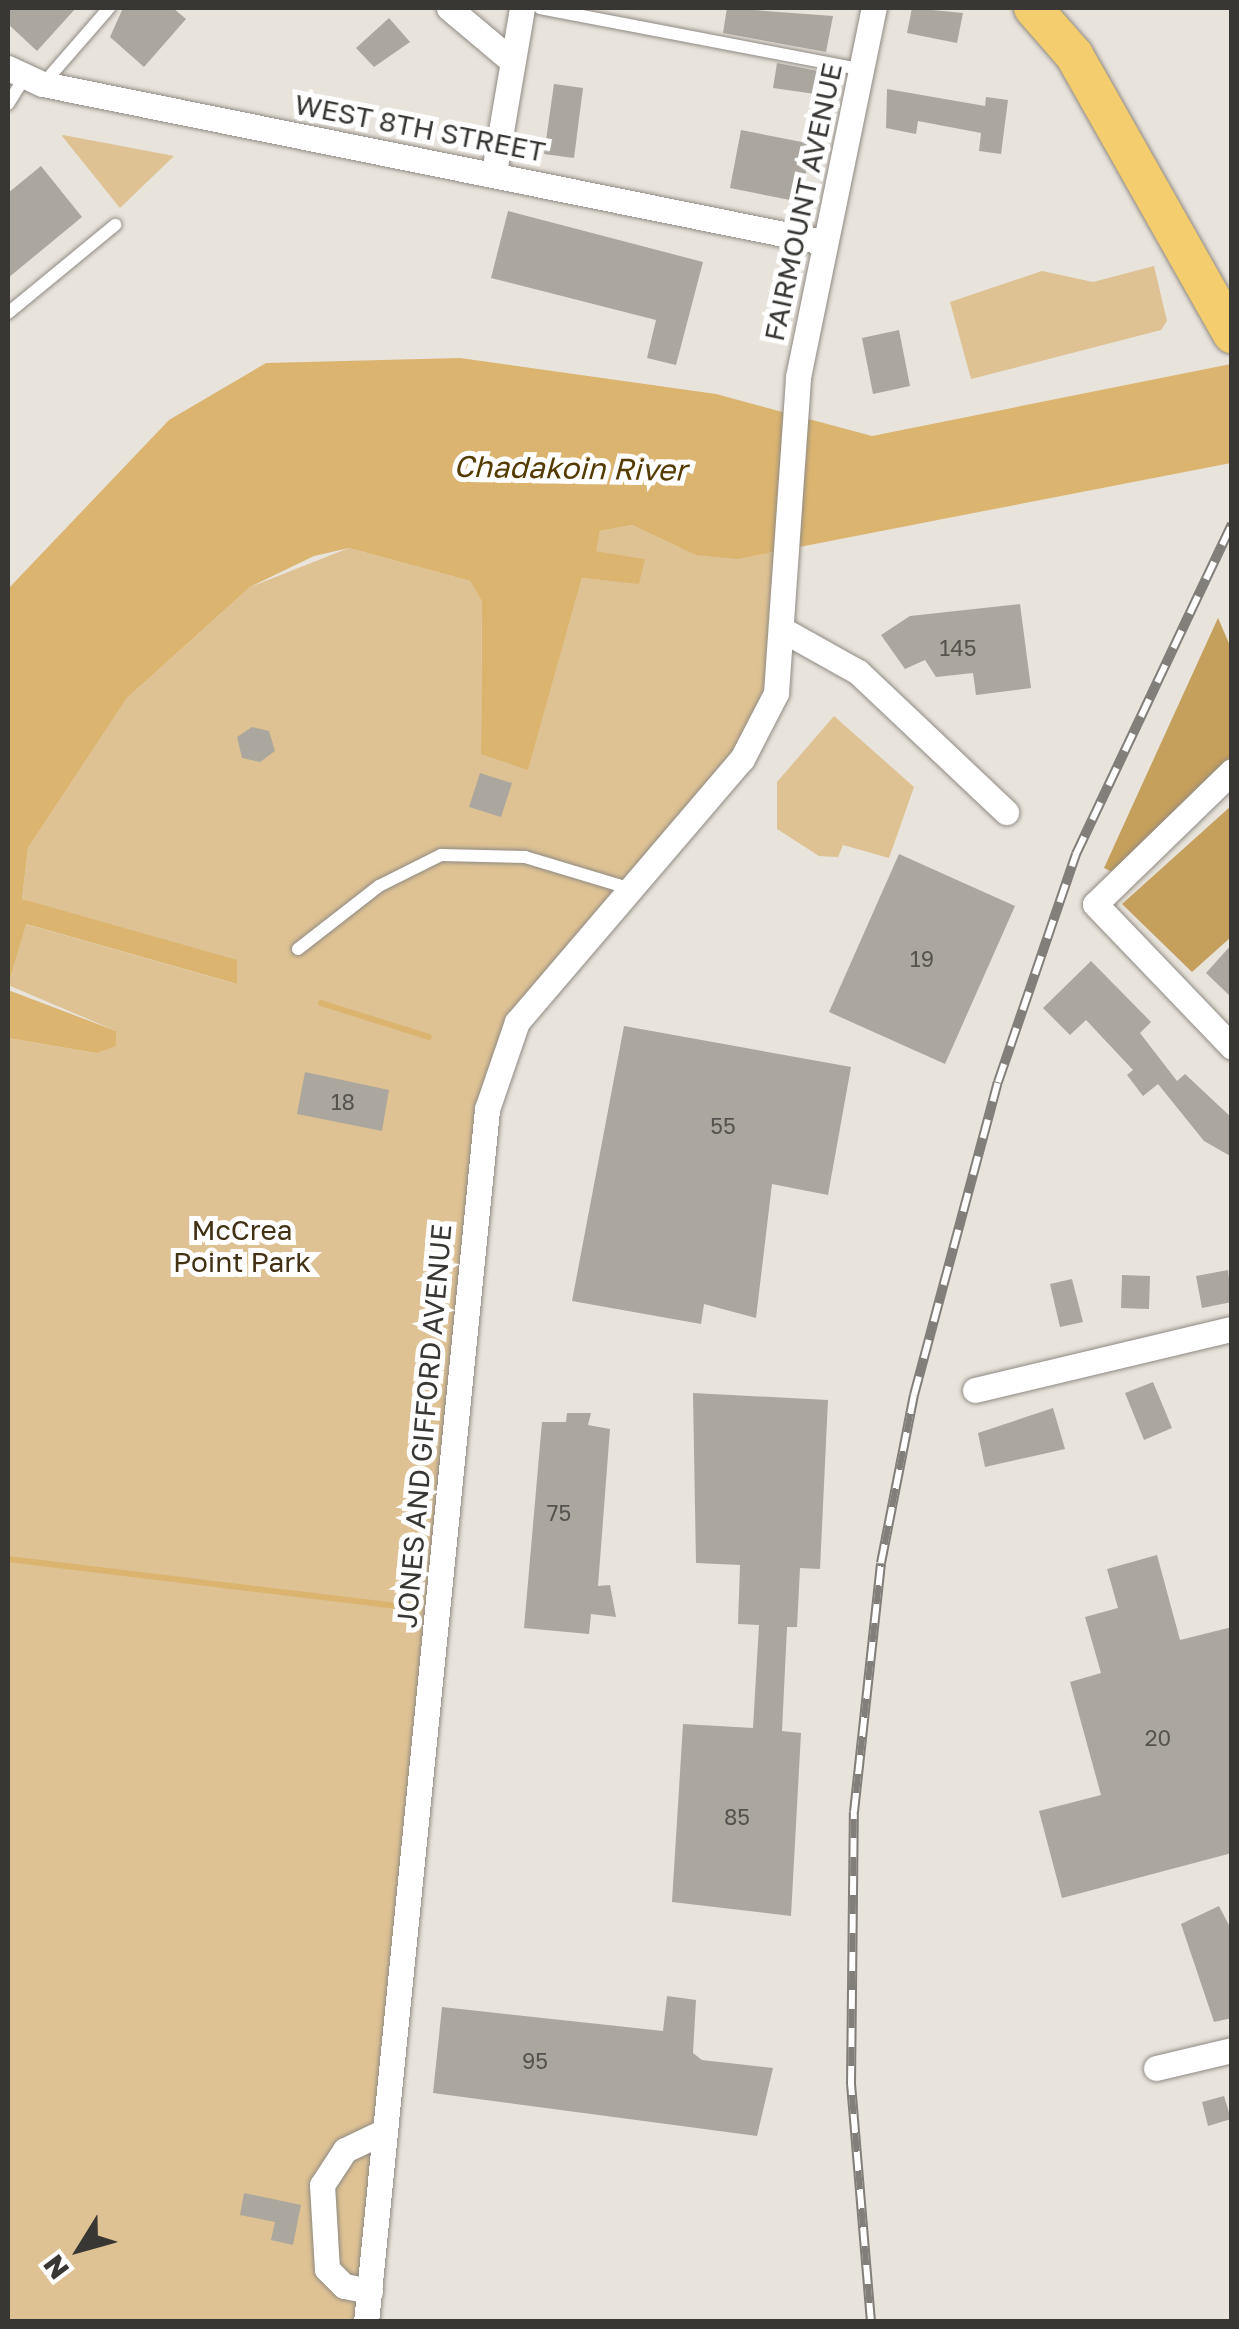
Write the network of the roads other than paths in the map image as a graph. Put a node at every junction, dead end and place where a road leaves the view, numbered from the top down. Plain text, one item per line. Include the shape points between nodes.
1 (110, 8) edge
2 (449, 8) edge
3 (522, 8) edge
4 (540, 8) edge
5 (874, 8) edge
6 (1033, 8) edge
7 (1058, 8) edge
8 (1074, 55) junction
9 (510, 60) junction
10 (861, 69) junction
11 (25, 76) edge
12 (8, 104) edge
13 (494, 172) junction
14 (115, 226) dead end
15 (824, 242) junction
16 (8, 313) edge
17 (1232, 334) edge
18 (783, 630) junction
19 (1232, 772) edge
20 (1006, 812) dead end
21 (632, 889) junction
22 (298, 949) dead end
23 (1232, 1047) edge
24 (1232, 1329) edge
25 (975, 1390) dead end
26 (1232, 2050) edge
27 (1156, 2068) dead end
28 (385, 2131) junction
29 (370, 2291) junction
30 (366, 2322) edge

1 - 11 lane
2 - 9 street
3 - 9 street
4 - 10 lane
5 - 10 street, FAIRMOUNT AVENUE
6 - 8 main road
7 - 8 main road
8 - 17 main road
9 - 13 street
10 - 15 street, FAIRMOUNT AVENUE
11 - 12 lane
11 - 13 street, WEST 8TH STREET
13 - 15 street, WEST 8TH STREET
14 - 16 lane
15 - 18 street, FAIRMOUNT AVENUE via 796,410
18 - 20 street via 858,672
18 - 21 street, JONES AND GIFFORD AVENUE via 767,717
19 - 23 street via 1095,904
21 - 22 lane via 526,856 441,855 379,886
21 - 28 street, JONES AND GIFFORD AVENUE via 517,1022 487,1109
24 - 25 street
26 - 27 street
28 - 29 street, JONES AND GIFFORD AVENUE
28 - 29 street via 345,2150 322,2184 328,2269 344,2286
29 - 30 street, JONES AND GIFFORD AVENUE

